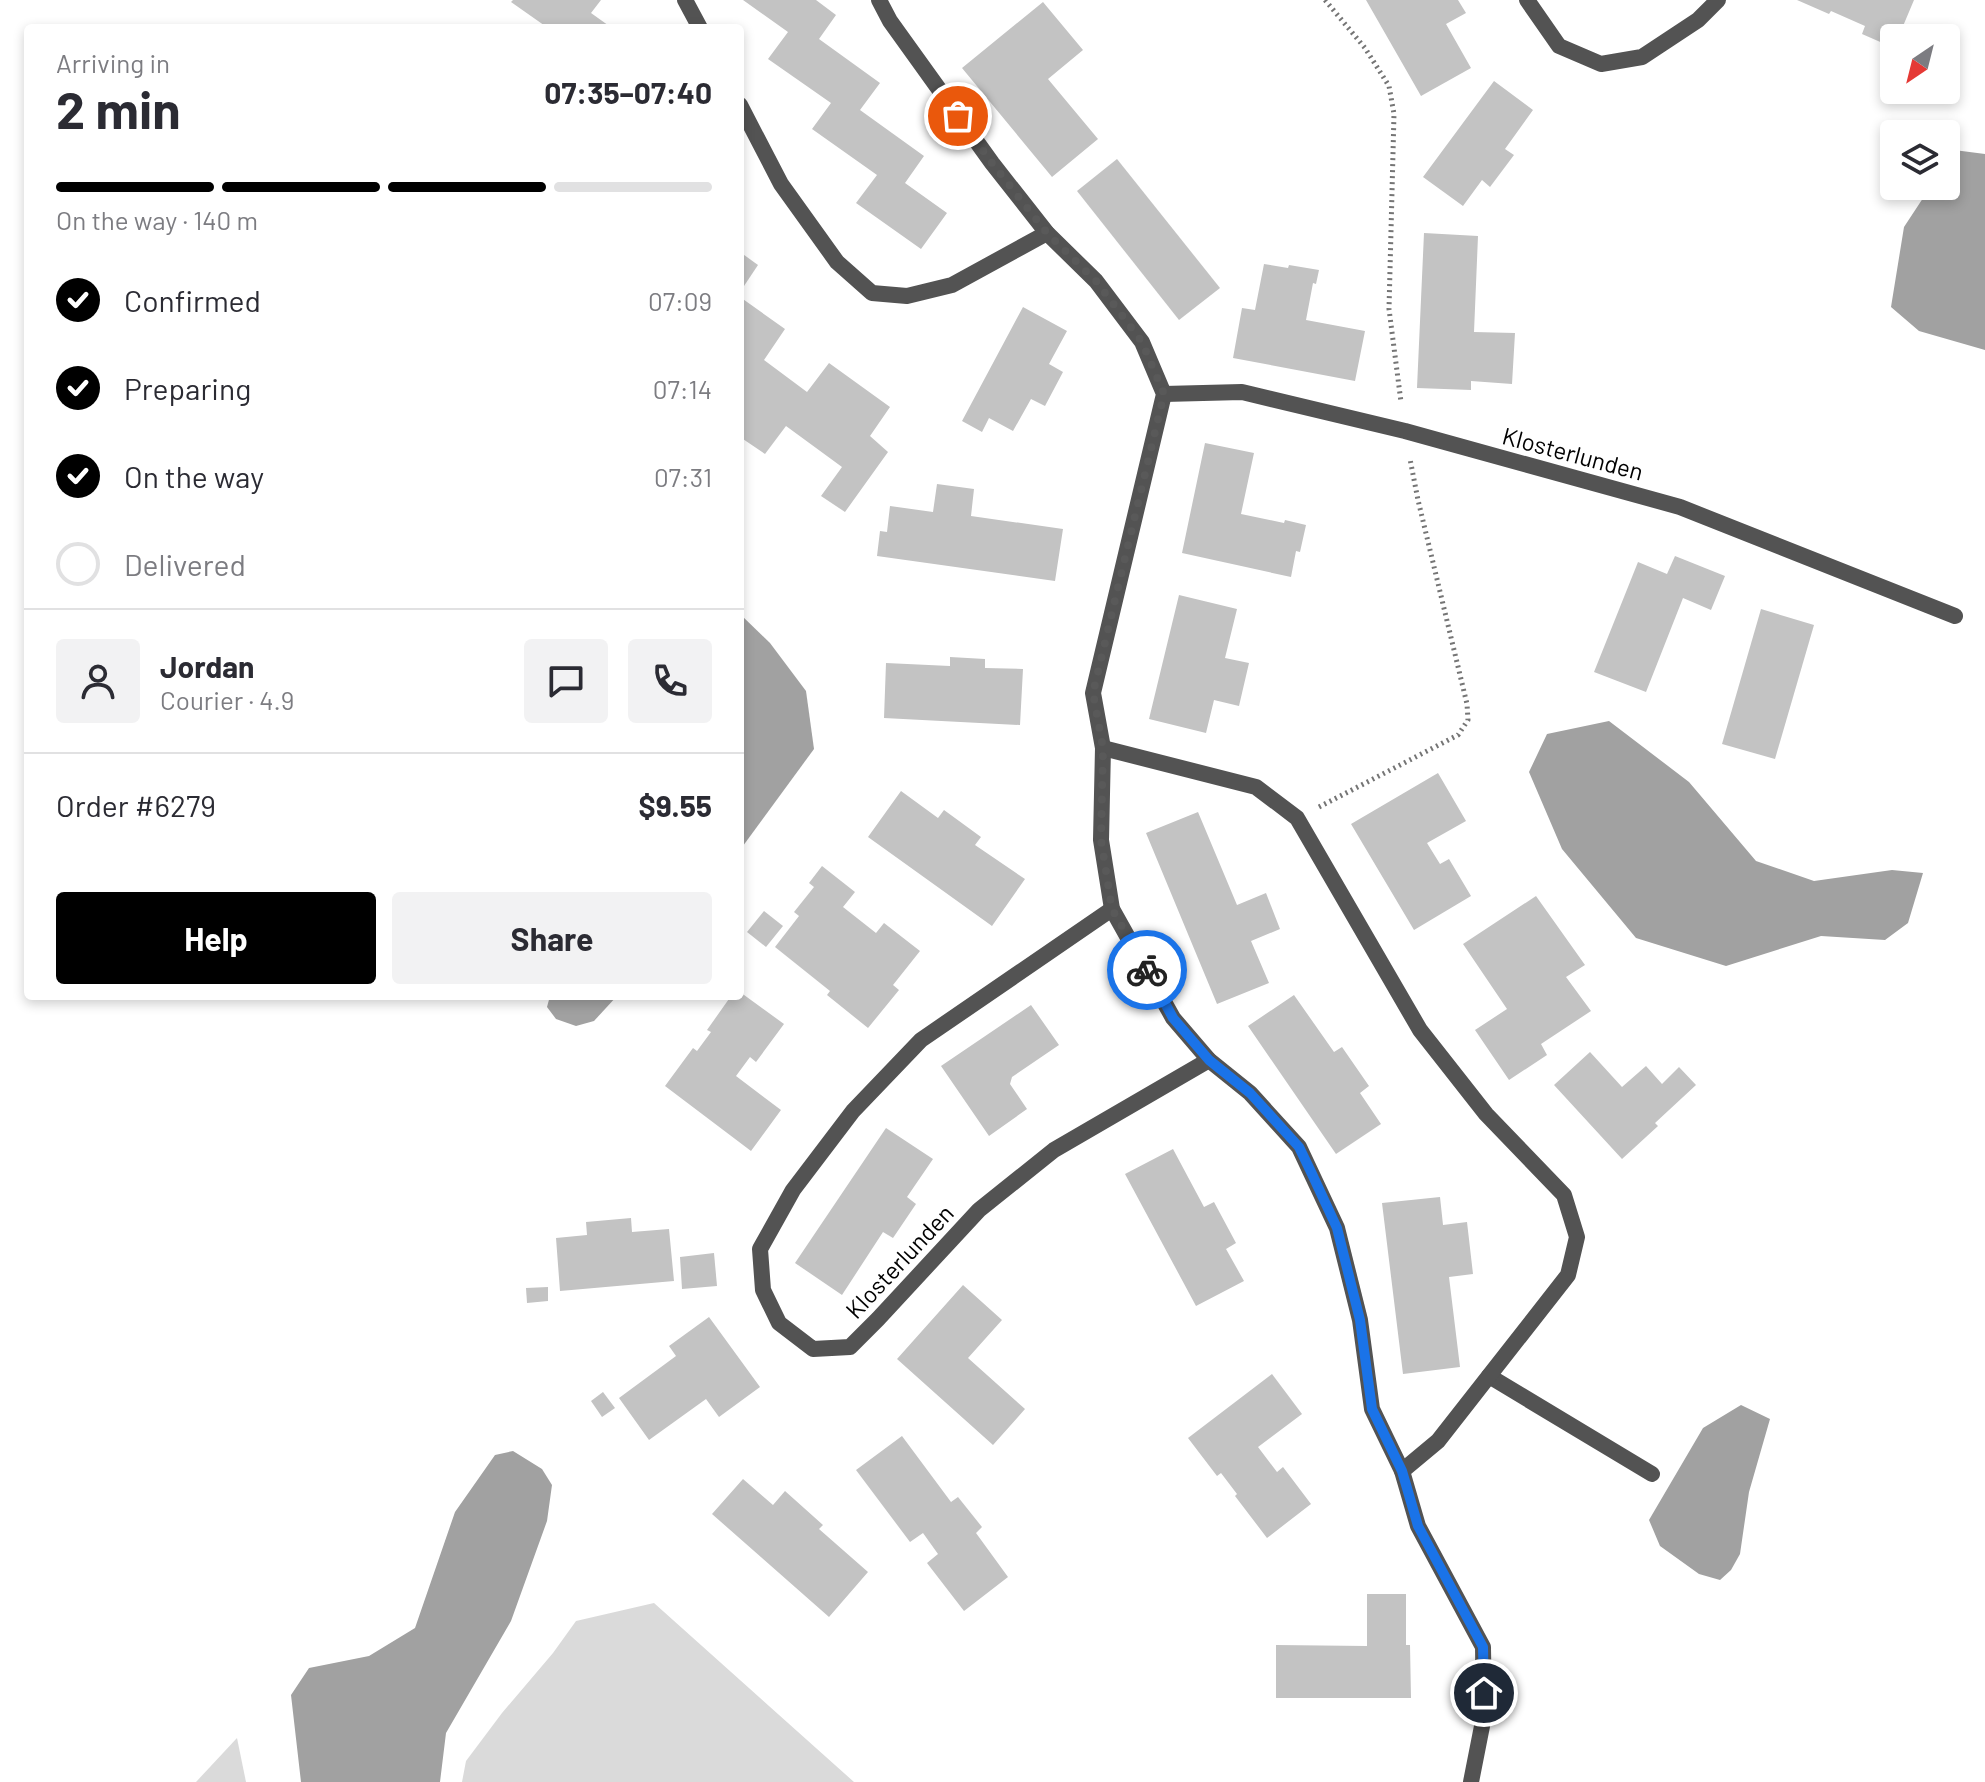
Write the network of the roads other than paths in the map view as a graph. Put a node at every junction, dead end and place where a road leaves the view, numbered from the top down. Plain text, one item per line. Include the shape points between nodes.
1 (685, 0) edge
2 (879, 0) edge
3 (1527, 0) edge
4 (1718, 0) edge
5 (698, 24) edge
6 (744, 113) edge
7 (1047, 233) junction
8 (1164, 394) junction
9 (1955, 616) dead end
10 (1103, 748) junction
11 (1112, 909) junction
12 (1209, 1060) junction
13 (1489, 1376) junction
14 (1402, 1471) junction
15 (1652, 1474) dead end
16 (1471, 1782) edge

1 - 5 street
2 - 7 street
3 - 4 street via 1559,46 1601,64 1642,57
6 - 7 street via 781,184 837,262 872,293 907,296 952,285
7 - 8 street via 1096,281 1142,342
8 - 9 street, Klosterlunden via 1242,392 1680,507
8 - 10 street via 1093,693
10 - 11 street via 1101,840
10 - 13 street via 1256,787 1297,818 1420,1030 1486,1114 1564,1195 1577,1237 1568,1275
11 - 12 street via 1173,1018
11 - 12 street, Klosterlunden via 921,1040 853,1111 793,1190 760,1249 763,1290 779,1323 813,1349 850,1347 979,1210 1054,1150
12 - 14 street via 1250,1093 1299,1147 1337,1228 1360,1320 1372,1409
13 - 14 street via 1438,1441
13 - 15 street
14 - 16 street via 1418,1526 1483,1647 1484,1716

